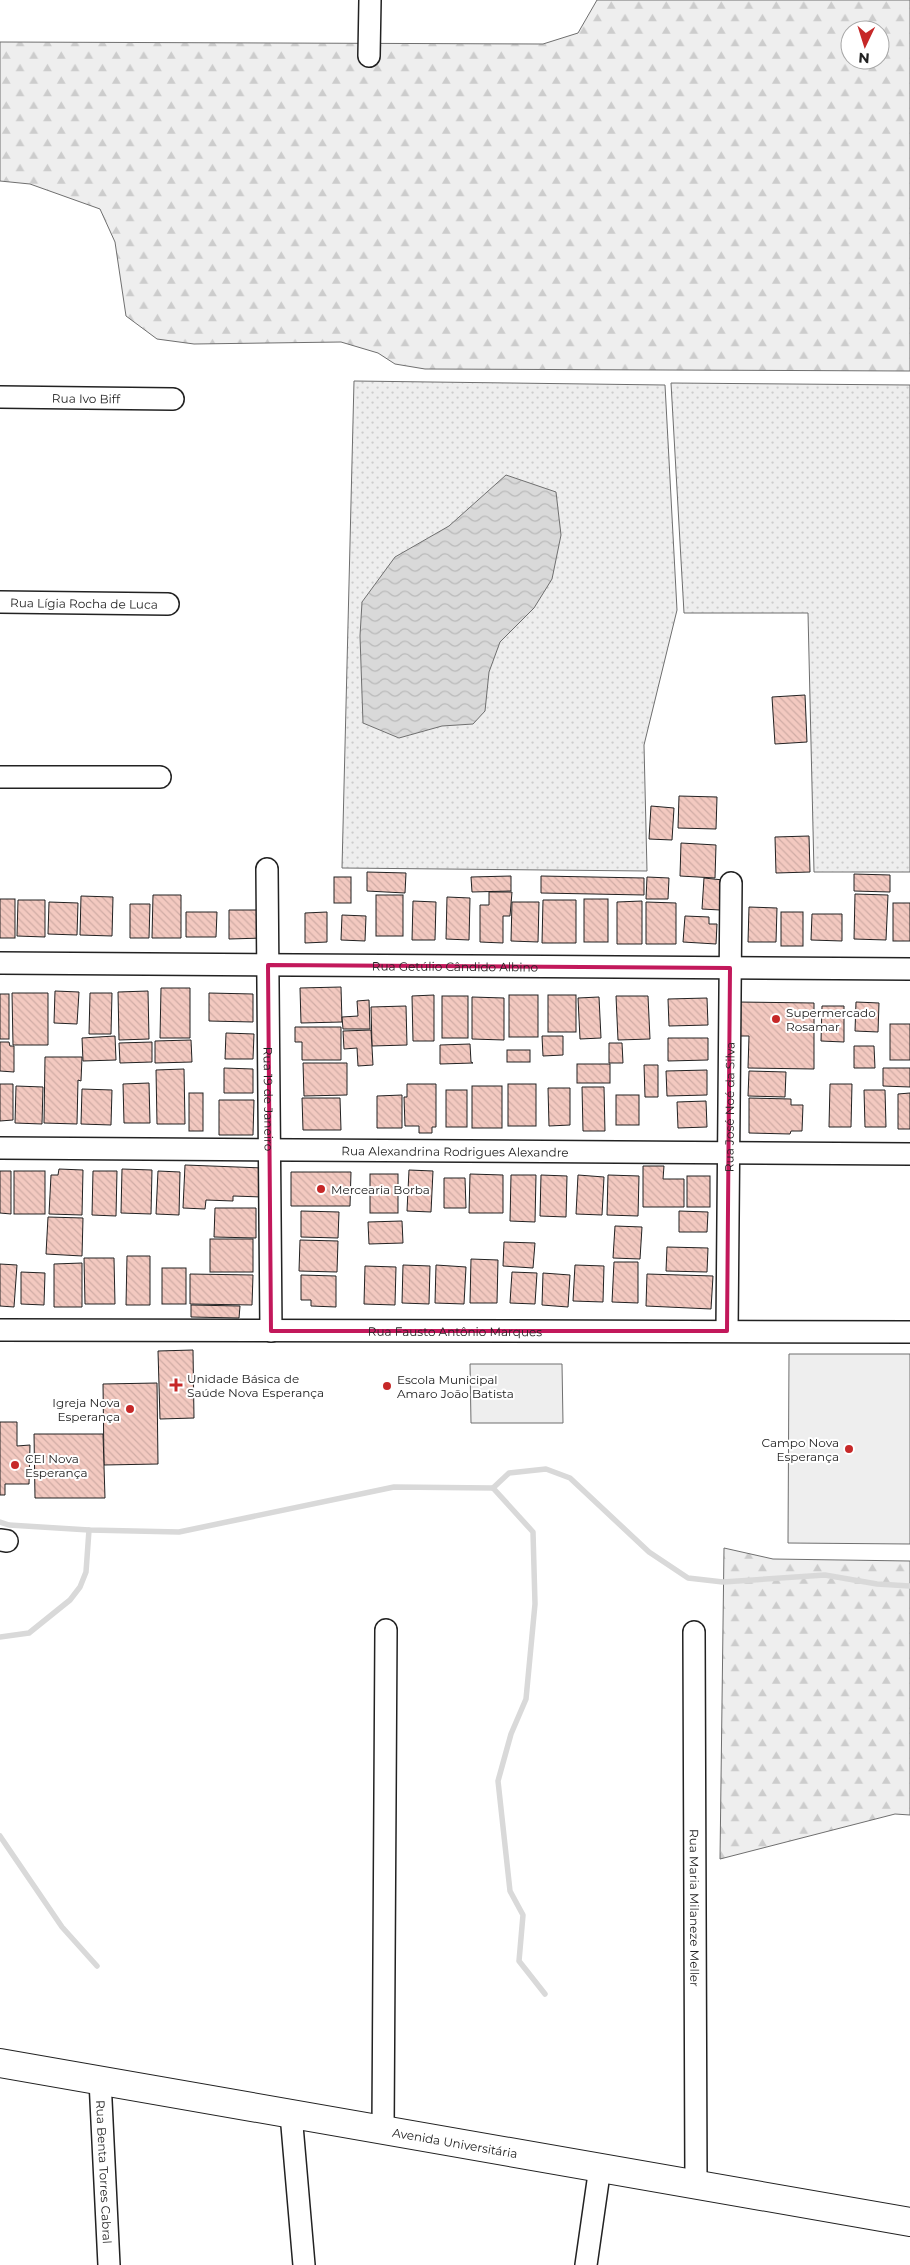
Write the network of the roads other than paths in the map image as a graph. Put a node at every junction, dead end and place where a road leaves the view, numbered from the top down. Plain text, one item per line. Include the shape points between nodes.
1 (370, 0) edge
2 (369, 56) dead end
3 (0, 397) edge
4 (173, 398) dead end
5 (0, 602) edge
6 (168, 604) dead end
7 (0, 777) edge
8 (160, 778) dead end
9 (267, 868) dead end
10 (731, 883) dead end
11 (0, 963) edge
12 (268, 965) junction
13 (730, 968) junction
14 (910, 969) edge
15 (0, 1148) edge
16 (269, 1150) junction
17 (729, 1153) junction
18 (910, 1154) edge
19 (0, 1330) edge
20 (271, 1331) junction
21 (727, 1332) junction
22 (910, 1332) edge
23 (386, 1630) dead end
24 (694, 1632) dead end
25 (0, 2063) edge
26 (100, 2080) junction
27 (292, 2114) junction
28 (383, 2130) junction
29 (600, 2167) junction
30 (696, 2184) junction
31 (910, 2222) edge
32 (109, 2265) edge
33 (304, 2265) edge
34 (586, 2265) edge

1 - 2 street
3 - 4 street, Rua Ivo Biff
5 - 6 street, Rua Lígia Rocha de Luca
7 - 8 street
9 - 12 street, Rua 19 de Janeiro
10 - 13 street, Rua José Noé da Silva
11 - 12 street, Rua Getúlio Cândido Albino
12 - 13 street, Rua Getúlio Cândido Albino
12 - 16 street, Rua 19 de Janeiro
13 - 14 street, Rua Getúlio Cândido Albino
13 - 17 street, Rua José Noé da Silva
15 - 16 street, Rua Alexandrina Rodrigues Alexandre
16 - 17 street, Rua Alexandrina Rodrigues Alexandre
16 - 20 street, Rua 19 de Janeiro
17 - 18 street, Rua Alexandrina Rodrigues Alexandre
17 - 21 street, Rua José Noé da Silva
19 - 20 street, Rua Fausto Antônio Marques
20 - 21 street, Rua Fausto Antônio Marques
21 - 22 street, Rua Fausto Antônio Marques
23 - 28 street
24 - 30 street, Rua Maria Milaneze Meller
25 - 26 main road, Avenida Universitária
26 - 27 main road, Avenida Universitária
26 - 32 street, Rua Benta Torres Cabral
27 - 28 main road, Avenida Universitária
27 - 33 street
28 - 29 main road, Avenida Universitária
29 - 30 main road, Avenida Universitária
29 - 34 street
30 - 31 main road, Avenida Universitária

